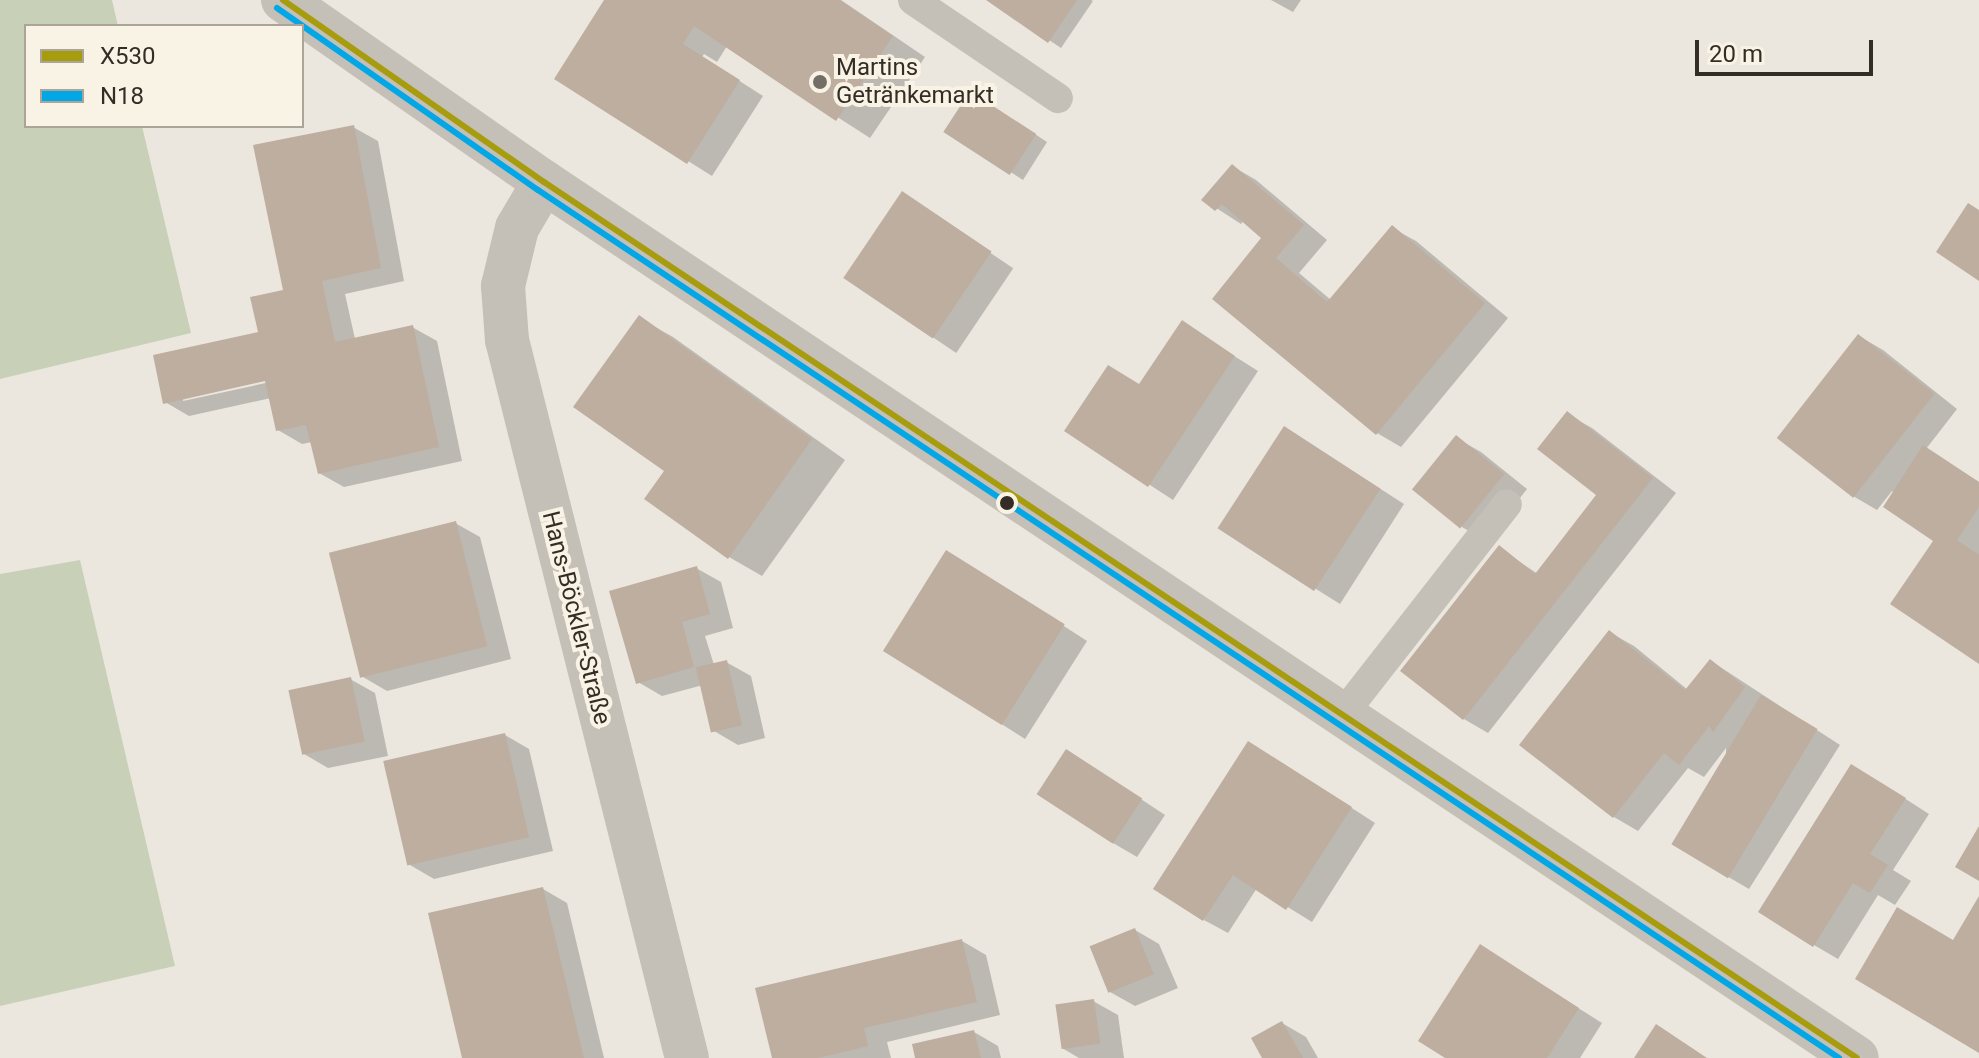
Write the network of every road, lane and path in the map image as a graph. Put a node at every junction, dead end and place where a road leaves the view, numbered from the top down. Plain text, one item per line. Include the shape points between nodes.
1 (283, 0) edge
2 (913, 0) edge
3 (1058, 98) dead end
4 (544, 182) junction
5 (1507, 504) dead end
6 (1343, 714) junction
7 (687, 1058) edge
8 (1857, 1058) edge

1 - 4 street
2 - 3 lane
4 - 6 street
4 - 7 street, Hans-Böckler-Straße via 517,228 503,286 507,340
5 - 6 lane
6 - 8 street

